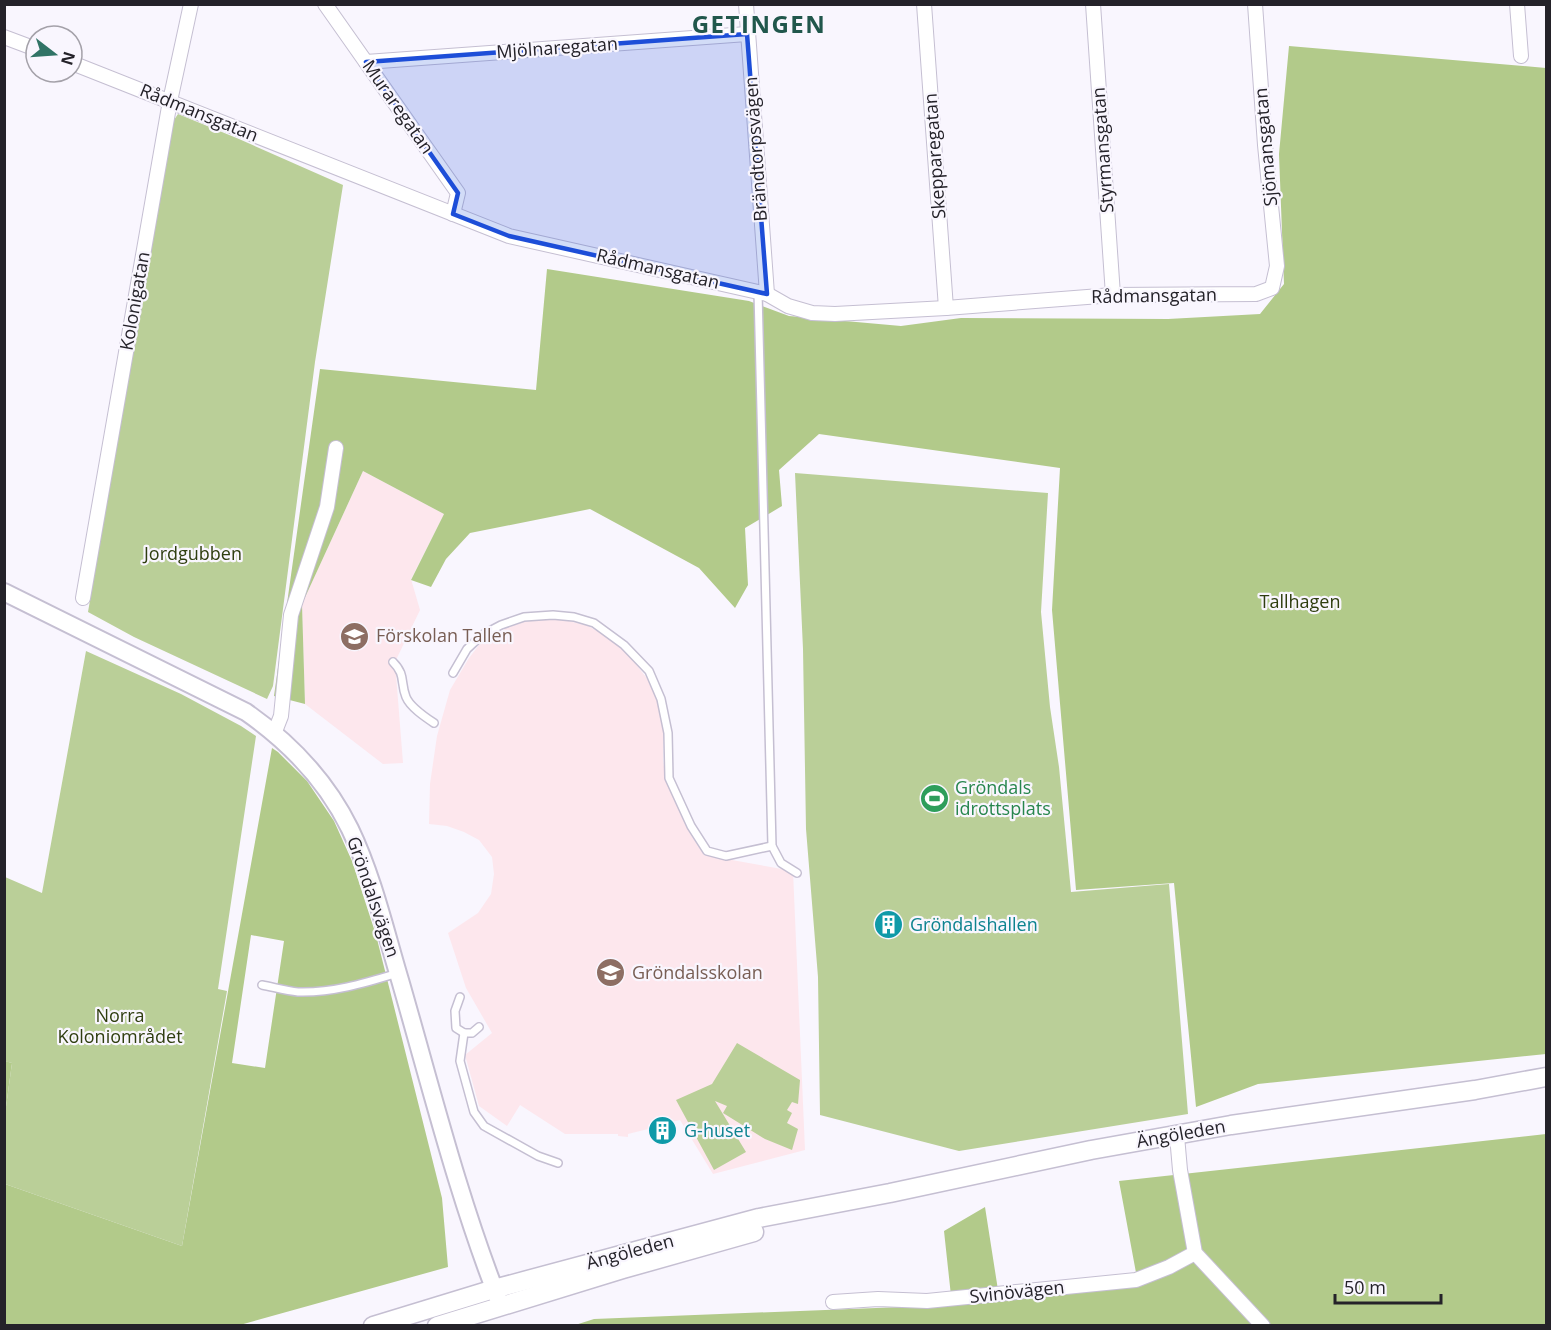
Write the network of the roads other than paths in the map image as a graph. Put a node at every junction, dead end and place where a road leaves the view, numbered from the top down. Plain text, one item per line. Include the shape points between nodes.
1 (191, 4) edge
2 (325, 4) edge
3 (746, 4) edge
4 (924, 4) edge
5 (1093, 4) edge
6 (1255, 4) edge
7 (1517, 4) edge
8 (747, 34) junction
9 (4, 37) edge
10 (24, 44) edge
11 (1521, 56) dead end
12 (366, 62) junction
13 (84, 68) edge
14 (170, 101) junction
15 (453, 214) junction
16 (1272, 288) joint
17 (762, 293) junction
18 (1113, 295) junction
19 (946, 308) junction
20 (336, 448) dead end
21 (4, 592) edge
22 (83, 598) dead end
23 (393, 662) dead end
24 (453, 673) dead end
25 (434, 723) dead end
26 (274, 734) junction
27 (772, 846) junction
28 (797, 873) dead end
29 (398, 972) junction
30 (261, 985) dead end
31 (460, 998) dead end
32 (479, 1027) dead end
33 (464, 1032) junction
34 (1546, 1077) edge
35 (1546, 1089) edge
36 (1475, 1090) junction
37 (1177, 1136) junction
38 (558, 1163) dead end
39 (1195, 1252) junction
40 (498, 1297) junction
41 (833, 1302) dead end
42 (373, 1326) edge
43 (437, 1326) edge
44 (1263, 1326) edge

1 - 14 street, Kolonigatan
2 - 12 street, Muraregatan
3 - 8 street, Brändtorpsvägen
4 - 19 street, Skepparegatan
5 - 18 street, Styrmansgatan
6 - 16 street, Sjömansgatan via 1277,266
7 - 11 street
8 - 12 street, Mjölnaregatan
8 - 17 street, Brändtorpsvägen
9 - 10 street
12 - 15 street, Muraregatan via 458,193
13 - 14 street, Rådmansgatan
14 - 15 street, Rådmansgatan
14 - 22 street, Kolonigatan
15 - 17 street, Rådmansgatan via 509,236
16 - 18 street, Rådmansgatan via 1256,294
17 - 19 street, Rådmansgatan via 788,306 835,314
17 - 27 lane
18 - 19 street, Rådmansgatan
20 - 26 street via 327,507 291,615 281,717
21 - 26 street, Gröndalsvägen via 246,712
23 - 25 lane via 401,670 406,698
24 - 27 lane via 467,649 501,625 524,617 553,615 594,623 624,645 649,671 662,699 669,778 707,851 726,856
26 - 29 street, Gröndalsvägen via 318,777 350,829 376,894
27 - 28 lane via 781,864
29 - 30 lane via 355,986 323,991 296,992
29 - 40 street, Gröndalsvägen via 474,1235
31 - 33 lane via 455,1011 456,1028
32 - 33 lane via 472,1033
33 - 38 lane via 460,1061 474,1112 484,1126
34 - 36 main road, Ängöleden
35 - 36 main road, Ängöleden
36 - 37 main road, Ängöleden
37 - 39 street
37 - 40 main road, Ängöleden via 1091,1150 890,1193
39 - 41 street, Svinövägen via 1169,1268 1136,1280 927,1300
39 - 44 street
40 - 42 main road, Ängöleden
40 - 43 main road, Ängöleden

